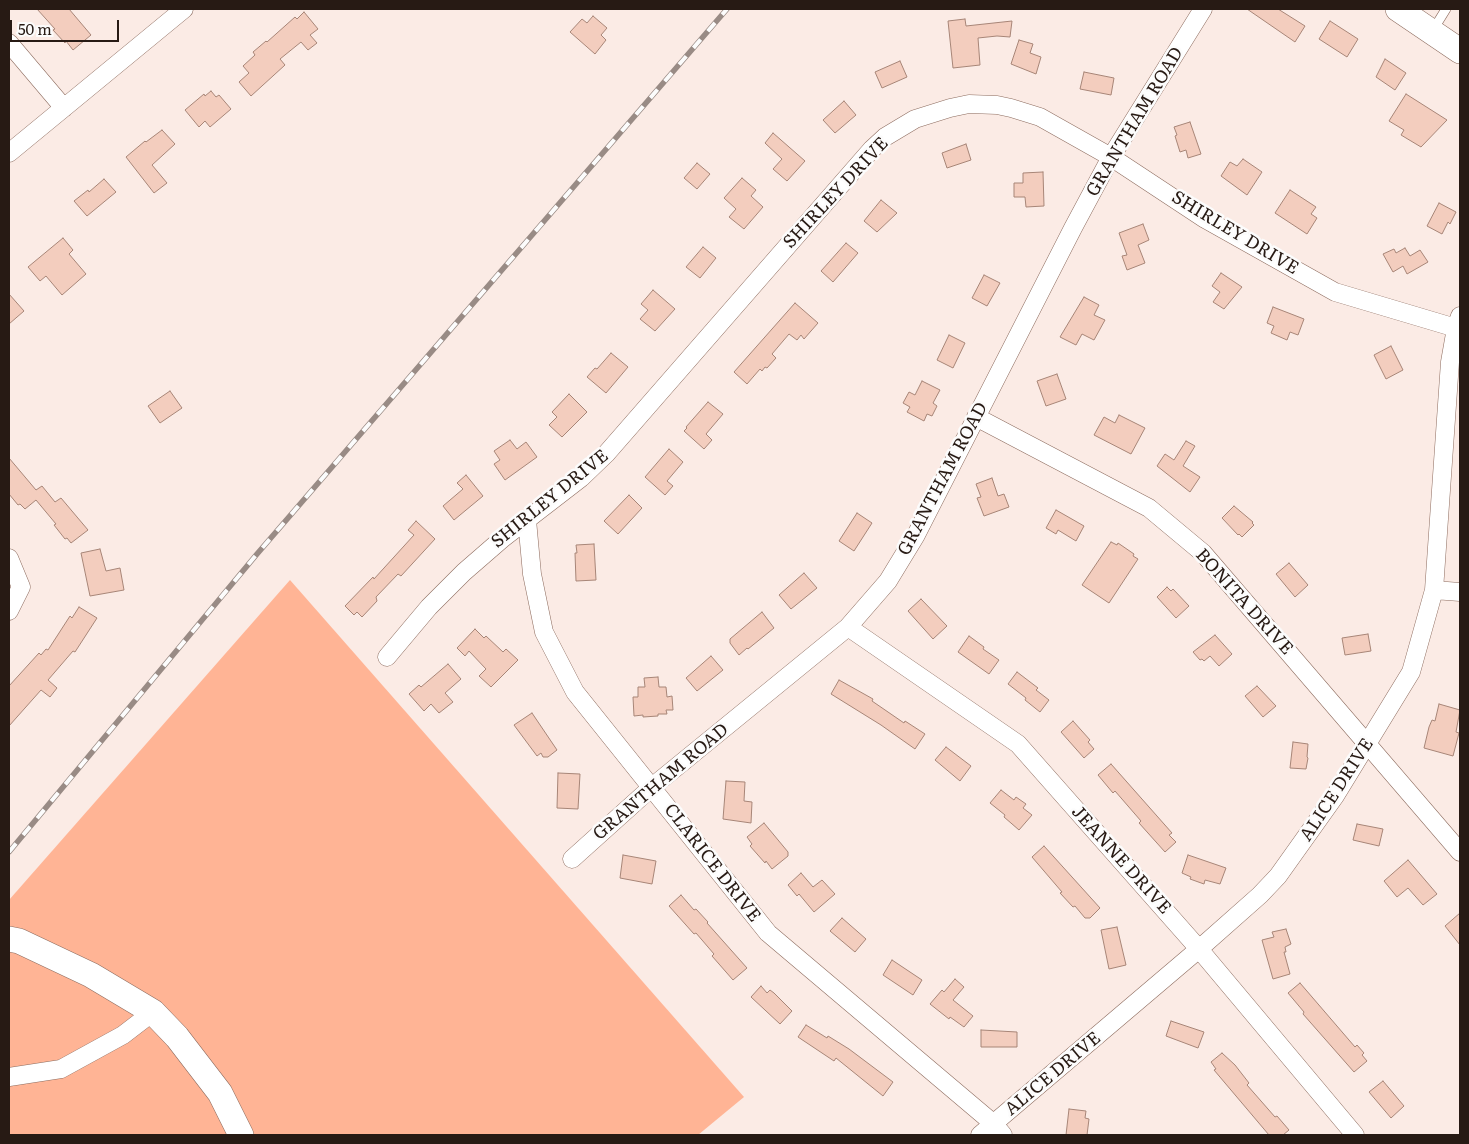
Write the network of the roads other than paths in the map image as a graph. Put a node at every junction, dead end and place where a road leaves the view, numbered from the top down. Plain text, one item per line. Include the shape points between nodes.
1 (184, 9) edge
2 (1203, 9) edge
3 (1398, 9) edge
4 (1446, 9) edge
5 (1433, 32) junction
6 (9, 43) edge
7 (1460, 51) edge
8 (64, 108) junction
9 (9, 153) edge
10 (1112, 157) junction
11 (1458, 322) edge
12 (976, 417) junction
13 (527, 520) junction
14 (9, 558) edge
15 (1434, 590) junction
16 (1460, 592) edge
17 (9, 611) edge
18 (848, 627) junction
19 (387, 657) dead end
20 (1368, 743) junction
21 (652, 787) junction
22 (1460, 852) edge
23 (572, 859) dead end
24 (14, 940) edge
25 (1200, 948) junction
26 (153, 1012) junction
27 (9, 1077) edge
28 (998, 1130) edge
29 (241, 1135) edge
30 (980, 1135) edge
31 (1355, 1135) edge

1 - 8 street
2 - 10 street, GRANTHAM ROAD
3 - 5 street
4 - 5 lane
5 - 7 street
6 - 8 street
8 - 9 street
10 - 11 street, SHIRLEY DRIVE via 1205,219 1335,292
10 - 12 street, GRANTHAM ROAD
10 - 13 street, SHIRLEY DRIVE via 1040,117 997,105 969,104 915,119 886,137 855,167 619,441 581,478
11 - 15 street, ALICE DRIVE via 1450,362
12 - 18 street, GRANTHAM ROAD via 916,535 888,581
12 - 20 street, BONITA DRIVE via 1149,508 1203,553
13 - 19 street, SHIRLEY DRIVE via 464,572
13 - 21 street, CLARICE DRIVE via 532,574 544,632 575,692
14 - 17 street via 21,587
15 - 16 street
15 - 20 street, ALICE DRIVE via 1411,672
18 - 21 street, GRANTHAM ROAD
18 - 25 street, JEANNE DRIVE via 1018,744
20 - 22 street, BONITA DRIVE
20 - 25 street, ALICE DRIVE via 1278,876
21 - 23 street, GRANTHAM ROAD
21 - 28 street, CLARICE DRIVE via 768,934
24 - 26 street via 91,974
25 - 28 street, ALICE DRIVE
25 - 31 street, JEANNE DRIVE
26 - 27 street via 123,1035 61,1069
26 - 29 street via 177,1037 220,1093
28 - 30 street, ALICE DRIVE

